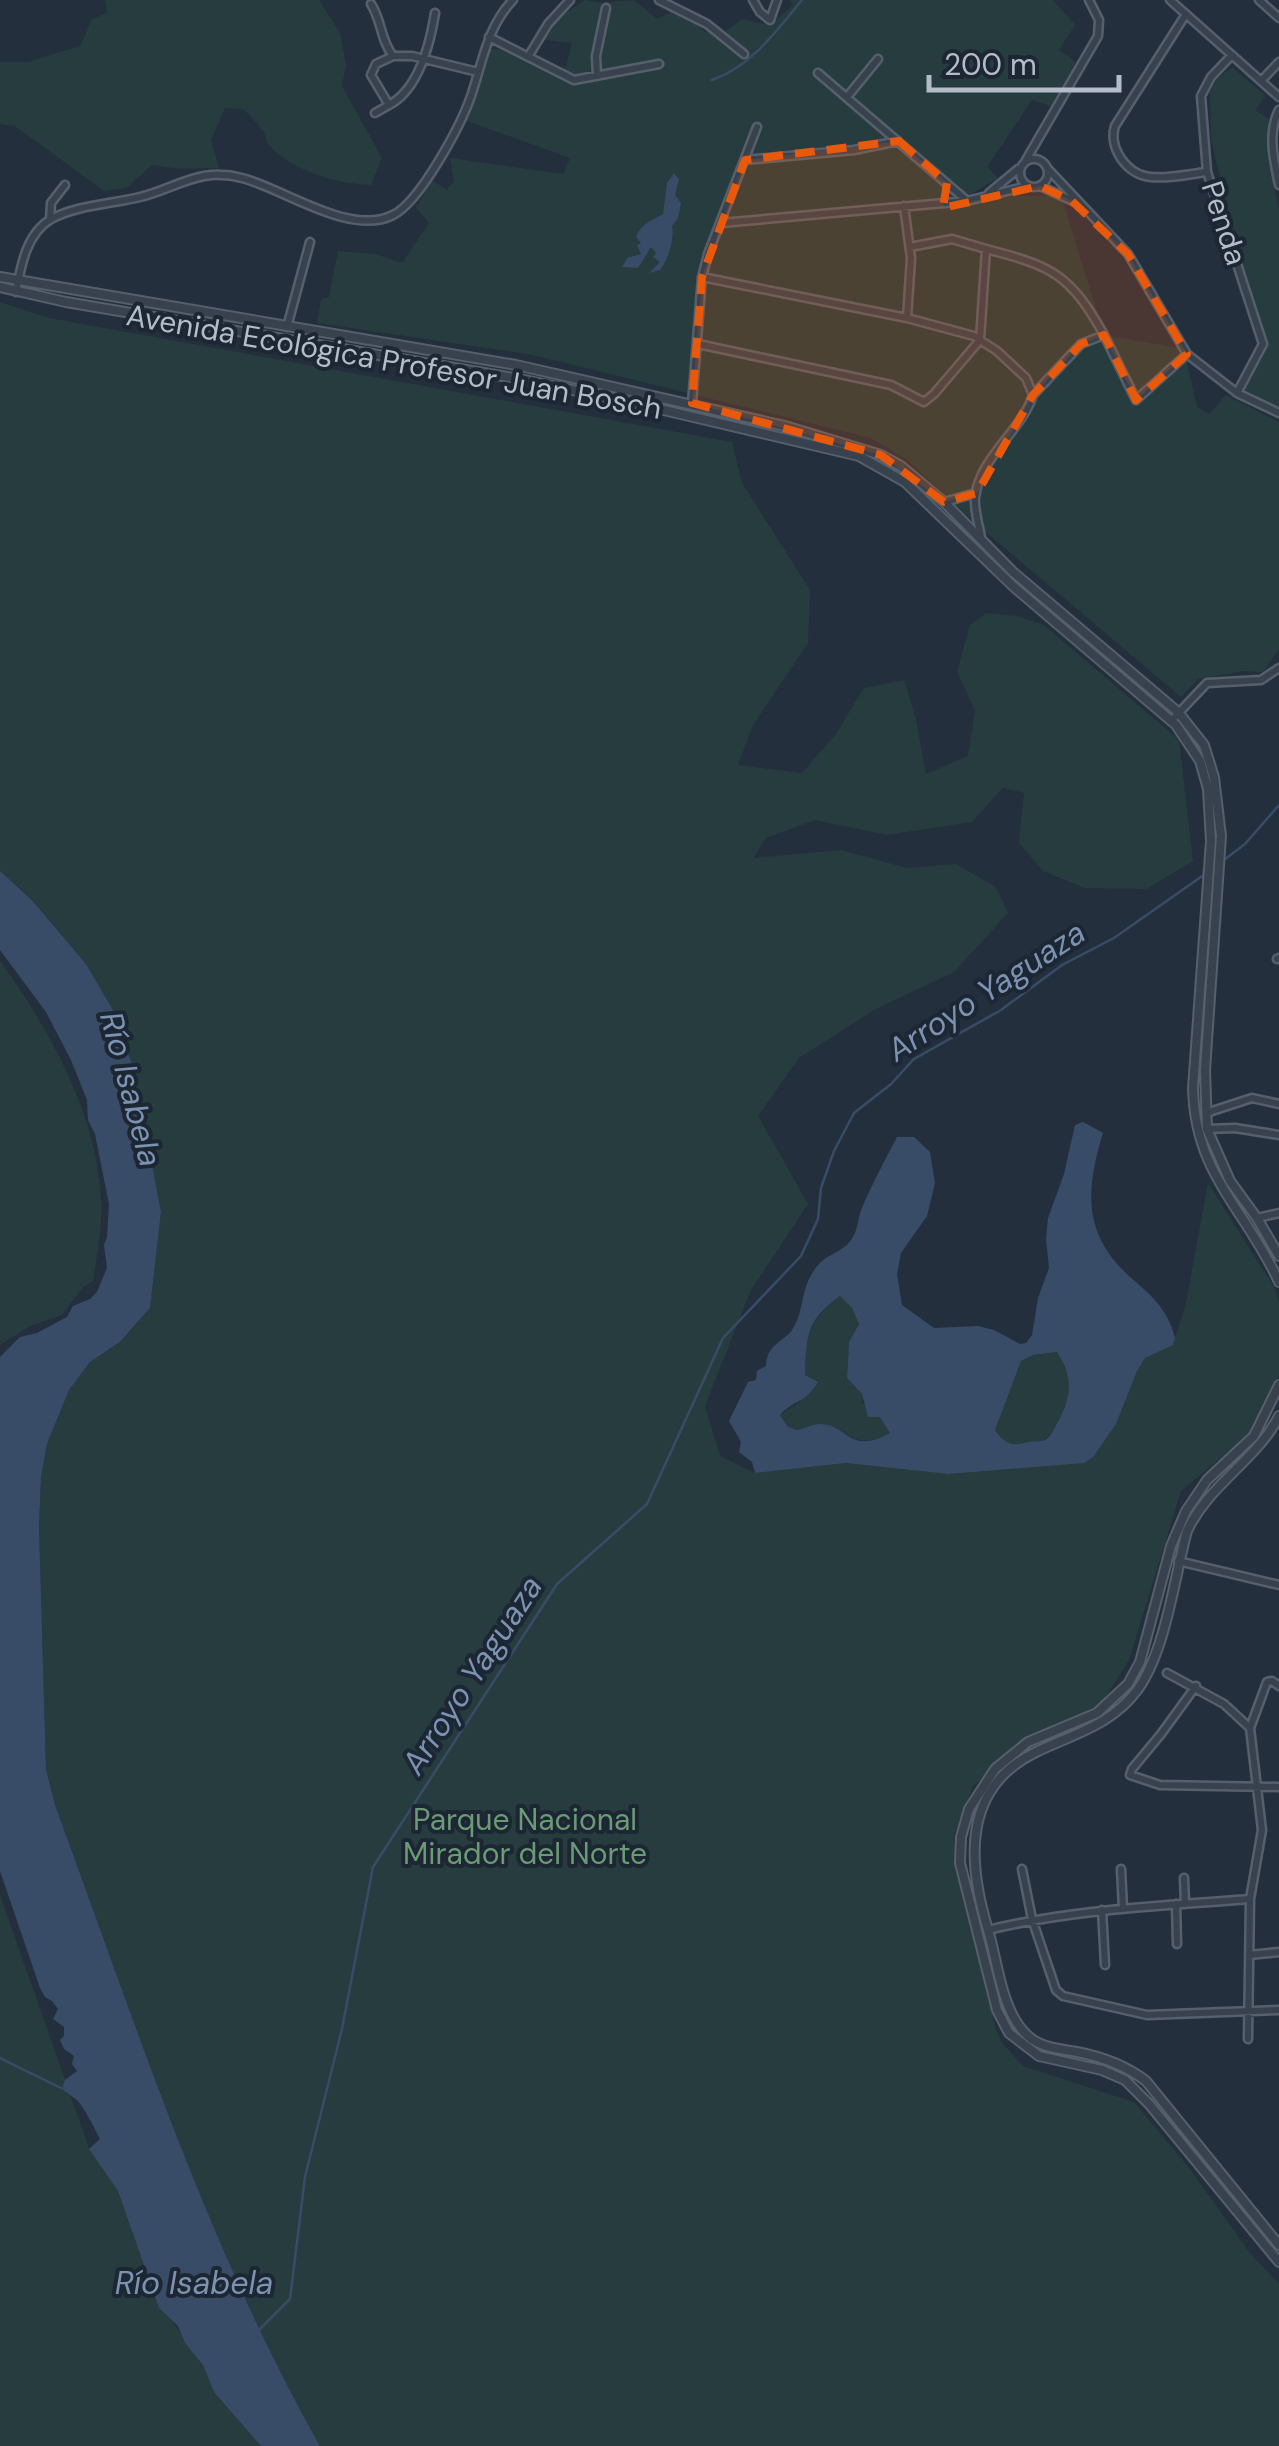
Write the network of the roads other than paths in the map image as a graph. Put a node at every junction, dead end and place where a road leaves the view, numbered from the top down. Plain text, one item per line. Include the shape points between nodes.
1 (513, 0) edge
2 (570, 0) edge
3 (658, 0) edge
4 (754, 0) edge
5 (777, 0) edge
6 (1088, 0) edge
7 (1170, 0) edge
8 (1259, 0) edge
9 (371, 4) dead end
10 (606, 8) dead end
11 (435, 12) dead end
12 (1186, 14) junction
13 (1279, 18) edge
14 (489, 38) junction
15 (744, 54) dead end
16 (1232, 55) junction
17 (393, 56) junction
18 (528, 57) junction
19 (878, 58) dead end
20 (423, 59) junction
21 (1279, 62) edge
22 (659, 64) dead end
23 (478, 72) junction
24 (818, 73) dead end
25 (597, 76) junction
26 (1261, 81) junction
27 (847, 97) junction
28 (1279, 97) edge
29 (389, 106) junction
30 (1279, 110) edge
31 (374, 114) dead end
32 (758, 127) dead end
33 (1038, 136) junction
34 (899, 140) junction
35 (745, 160) junction
36 (1026, 160) junction
37 (1041, 160) junction
38 (1020, 168) junction
39 (1048, 169) junction
40 (1207, 172) junction
41 (947, 183) junction
42 (65, 185) dead end
43 (1028, 186) junction
44 (1040, 186) junction
45 (1279, 186) edge
46 (988, 194) junction
47 (967, 201) junction
48 (944, 204) junction
49 (904, 206) junction
50 (1089, 215) junction
51 (50, 220) junction
52 (720, 223) junction
53 (310, 242) dead end
54 (910, 247) junction
55 (986, 249) junction
56 (0, 277) edge
57 (702, 277) junction
58 (0, 287) edge
59 (17, 287) junction
60 (906, 318) junction
61 (288, 327) junction
62 (1104, 335) junction
63 (980, 340) junction
64 (698, 344) junction
65 (1186, 354) junction
66 (1237, 393) junction
67 (1033, 394) junction
68 (692, 404) junction
69 (1279, 414) edge
70 (977, 493) junction
71 (944, 502) junction
72 (981, 539) junction
73 (1279, 668) edge
74 (1178, 712) junction
75 (1171, 721) junction
76 (1204, 936) junction
77 (1214, 938) junction
78 (1279, 1104) edge
79 (1209, 1112) junction
80 (1211, 1128) junction
81 (1279, 1135) edge
82 (1279, 1212) edge
83 (1257, 1218) junction
84 (1279, 1256) edge
85 (1279, 1282) edge
86 (1279, 1385) edge
87 (1279, 1416) edge
88 (1178, 1561) junction
89 (1279, 1585) edge
90 (1167, 1673) dead end
91 (1196, 1686) junction
92 (1279, 1686) edge
93 (1250, 1728) junction
94 (1256, 1788) junction
95 (1279, 1788) edge
96 (1022, 1869) dead end
97 (1121, 1869) dead end
98 (1184, 1878) dead end
99 (1250, 1899) junction
100 (1181, 1904) junction
101 (1123, 1908) junction
102 (1102, 1910) junction
103 (1032, 1919) junction
104 (988, 1930) junction
105 (1177, 1944) dead end
106 (1279, 1952) edge
107 (1249, 1955) junction
108 (1105, 1965) dead end
109 (1279, 2010) edge
110 (1248, 2012) junction
111 (1248, 2039) dead end
112 (1076, 2052) junction
113 (1075, 2066) junction
114 (1278, 2253) edge

1 - 14 street
2 - 18 street
3 - 15 street via 707,24
4 - 5 street via 770,20
6 - 33 street via 1099,20 1098,36
7 - 12 street
8 - 13 street
9 - 17 street
10 - 25 street
11 - 20 street
12 - 16 street
12 - 40 street via 1110,140 1136,172 1150,177
14 - 18 street
14 - 23 street
16 - 26 street
16 - 40 street, Penda via 1201,96
17 - 20 street
17 - 29 street via 371,74
18 - 25 street via 574,80
19 - 27 street
20 - 23 street
20 - 29 street via 404,94
21 - 26 street
22 - 25 street
23 - 51 street via 452,134 418,192 396,215 349,218 245,178 208,175
24 - 27 street
26 - 28 street
27 - 34 street
29 - 31 street
30 - 45 street via 1272,144
32 - 35 street
33 - 36 street
33 - 37 street
34 - 35 street
34 - 41 street
35 - 52 street
36 - 37 street
36 - 38 street
37 - 39 street
38 - 43 street
38 - 46 street
39 - 44 street
39 - 50 street
40 - 66 street, Penda via 1263,344
41 - 47 street
41 - 48 street
42 - 51 street via 51,203
43 - 44 street
43 - 46 street
44 - 50 street
46 - 47 street
47 - 48 street
48 - 49 street
49 - 52 street
49 - 54 street
50 - 65 street via 1128,254
51 - 59 street via 26,250
52 - 57 street
53 - 61 street
54 - 55 street via 952,239
54 - 60 street
55 - 62 street via 1050,268 1073,288
55 - 63 street
56 - 59 street, Avenida Ecológica Profesor Juan Bosch
57 - 60 street
57 - 64 street
58 - 59 street, Avenida Ecológica Profesor Juan Bosch
59 - 61 street, Avenida Ecológica Profesor Juan Bosch
59 - 75 street, Avenida Ecológica Profesor Juan Bosch via 520,379 866,459 904,482
60 - 63 street
61 - 68 street, Avenida Ecológica Profesor Juan Bosch
62 - 65 street via 1136,400
62 - 67 street via 1080,344
63 - 64 street via 924,402 891,385
63 - 67 street via 1026,378
64 - 68 street
65 - 66 street
66 - 69 street
67 - 70 street
68 - 71 street, Avenida Ecológica Profesor Juan Bosch via 881,454
70 - 71 street
70 - 72 street
71 - 72 street, Avenida Ecológica Profesor Juan Bosch
72 - 74 street, Avenida Ecológica Profesor Juan Bosch
73 - 74 street via 1261,680 1206,683
74 - 75 street
74 - 77 street, Avenida Ecológica Profesor Juan Bosch via 1204,746 1214,777 1221,836
75 - 76 street, Avenida Ecológica Profesor Juan Bosch via 1200,761 1208,789
76 - 77 street
76 - 85 street, Avenida Ecológica Profesor Juan Bosch via 1196,1127 1209,1166
77 - 79 street, Avenida Ecológica Profesor Juan Bosch via 1205,1070
78 - 79 street via 1252,1098
79 - 80 street, Avenida Ecológica Profesor Juan Bosch
80 - 81 street
80 - 83 street, Avenida Ecológica Profesor Juan Bosch via 1230,1182
82 - 83 street
83 - 84 street, Avenida Ecológica Profesor Juan Bosch
86 - 113 street via 1254,1436 1186,1511 1128,1684 1097,1713 1008,1757 976,1794 964,1824 964,1888 997,2010 1028,2050
87 - 88 street via 1203,1502
88 - 89 street
88 - 104 street via 1153,1659 1137,1690 1104,1722 1018,1762 985,1803 973,1852
90 - 91 street
91 - 93 street
91 - 94 street via 1130,1775 1160,1785
92 - 93 street via 1270,1681
93 - 94 street
94 - 95 street
94 - 99 street via 1262,1830
96 - 103 street
97 - 101 street
98 - 100 street
99 - 100 street
99 - 107 street
100 - 101 street
100 - 105 street
101 - 102 street
102 - 103 street
102 - 108 street
103 - 104 street
103 - 110 street via 1063,1996 1146,2015
104 - 112 street via 1021,2029 1038,2043
106 - 107 street
107 - 110 street
109 - 110 street
110 - 111 street
112 - 113 street
112 - 114 street via 1117,2063 1146,2081
113 - 114 street via 1114,2075 1136,2089

